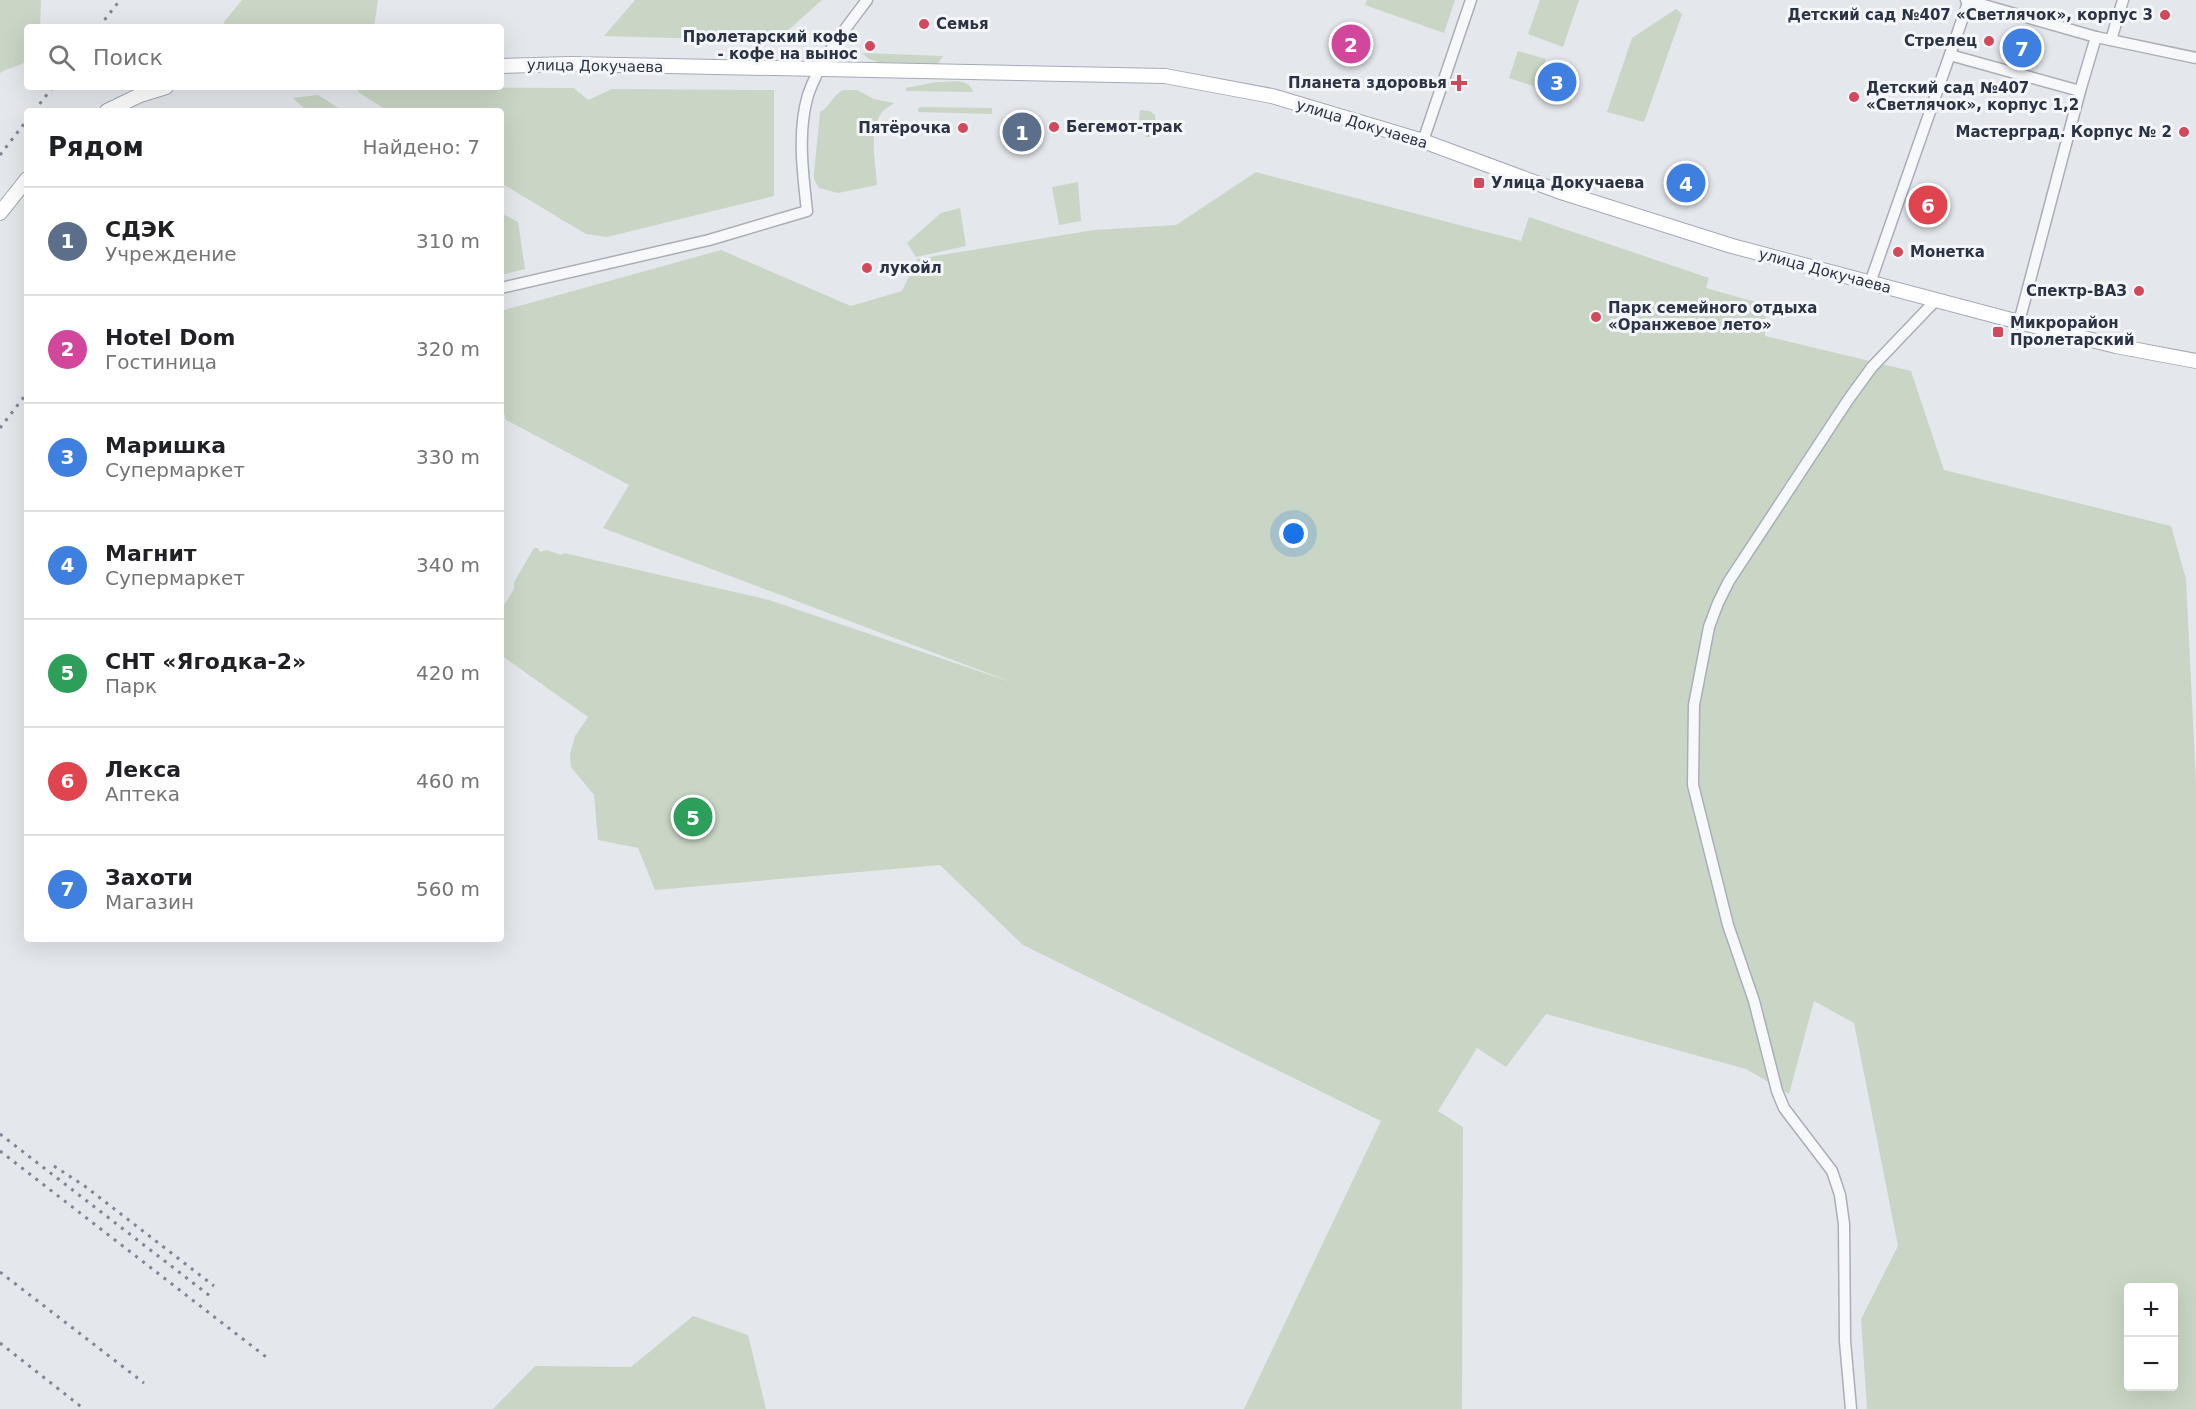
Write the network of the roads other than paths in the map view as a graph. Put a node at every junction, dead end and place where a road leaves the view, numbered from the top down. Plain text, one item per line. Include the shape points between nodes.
1 (867, 0) edge
2 (1471, 0) edge
3 (1968, 0) edge
4 (2123, 0) edge
5 (2096, 37) junction
6 (2111, 40) junction
7 (1950, 55) junction
8 (2196, 58) edge
9 (504, 66) edge
10 (819, 70) junction
11 (156, 90) edge
12 (2080, 92) junction
13 (113, 108) edge
14 (1423, 141) junction
15 (24, 183) edge
16 (0, 213) edge
17 (1870, 283) junction
18 (504, 287) edge
19 (1936, 300) junction
20 (2019, 322) junction
21 (2196, 361) edge
22 (1851, 1409) edge

1 - 10 street
2 - 14 street
3 - 5 street
3 - 7 street
4 - 6 street
5 - 6 street
5 - 12 street
6 - 8 street
7 - 12 street
7 - 17 street
9 - 10 main road, улица Докучаева
10 - 14 main road, улица Докучаева via 1165,76 1272,96
10 - 18 street via 803,121 802,173 807,211 709,240
11 - 13 main road
12 - 20 street
14 - 17 main road, улица Докучаева via 1674,229
15 - 16 main road
17 - 19 main road, улица Докучаева
19 - 20 main road, улица Докучаева
19 - 22 street via 1872,368 1848,400 1729,581 1709,627 1694,705 1693,785 1728,925 1754,1001 1777,1090 1784,1108 1832,1171 1840,1195
20 - 21 main road, улица Докучаева

